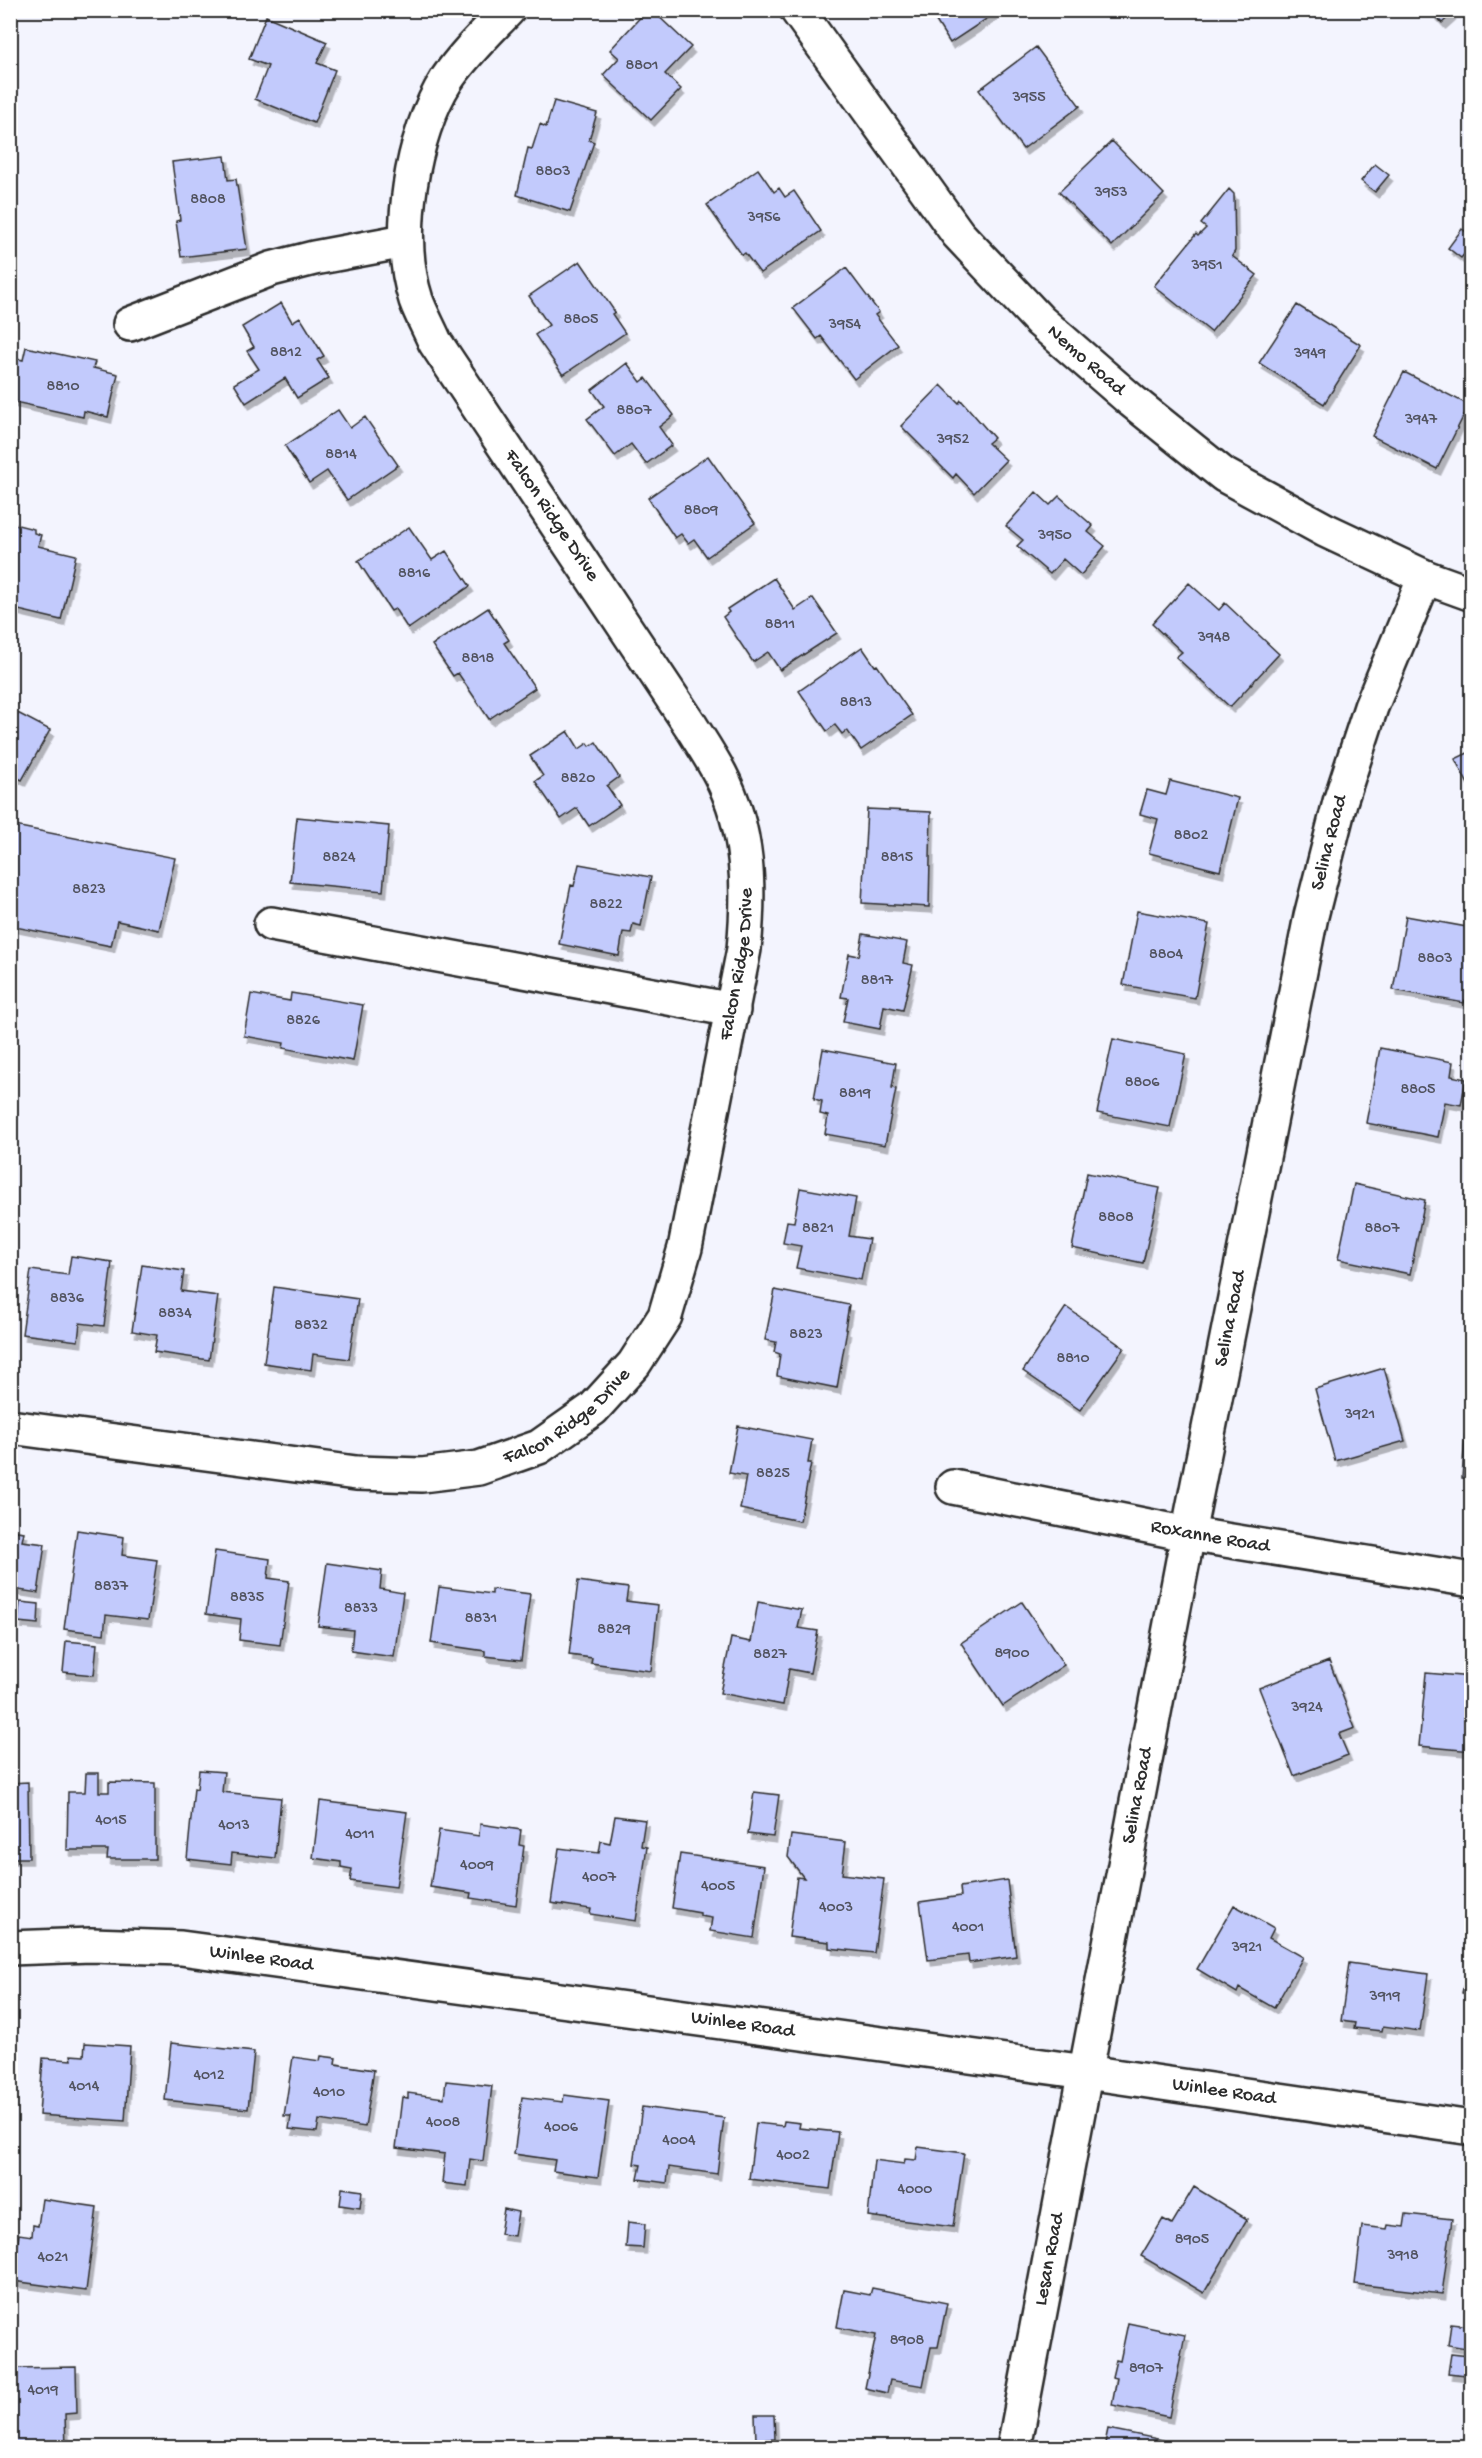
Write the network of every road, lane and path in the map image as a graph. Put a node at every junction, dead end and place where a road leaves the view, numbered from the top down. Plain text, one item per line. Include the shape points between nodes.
1 (508, 10) edge
2 (797, 10) edge
3 (405, 242) junction
4 (130, 324) dead end
5 (1425, 577) junction
6 (1472, 594) edge
7 (271, 924) dead end
8 (733, 1010) junction
9 (10, 1427) edge
10 (952, 1487) dead end
11 (1188, 1534) junction
12 (1472, 1580) edge
13 (10, 1948) edge
14 (1086, 2072) junction
15 (1472, 2128) edge
16 (1014, 2448) edge

1 - 3 street, Falcon Ridge Drive via 447,79 428,117 417,155
2 - 5 street, Nemo Road via 958,234 1040,321 1224,475 1324,530
3 - 4 street via 271,269
3 - 8 street, Falcon Ridge Drive via 416,300 435,342 692,726 720,774 738,820 746,856 748,902
5 - 6 street, Nemo Road
5 - 11 street, Selina Road via 1371,707 1340,802 1314,905
7 - 8 street
8 - 9 street, Falcon Ridge Drive via 685,1248 665,1316 634,1364 593,1409 539,1447 479,1468 422,1475 378,1474
10 - 11 street, Roxanne Road
11 - 12 street, Roxanne Road
11 - 14 street, Selina Road
13 - 14 street, Winlee Road via 181,1948
14 - 15 street, Winlee Road
14 - 16 street, Lesan Road

